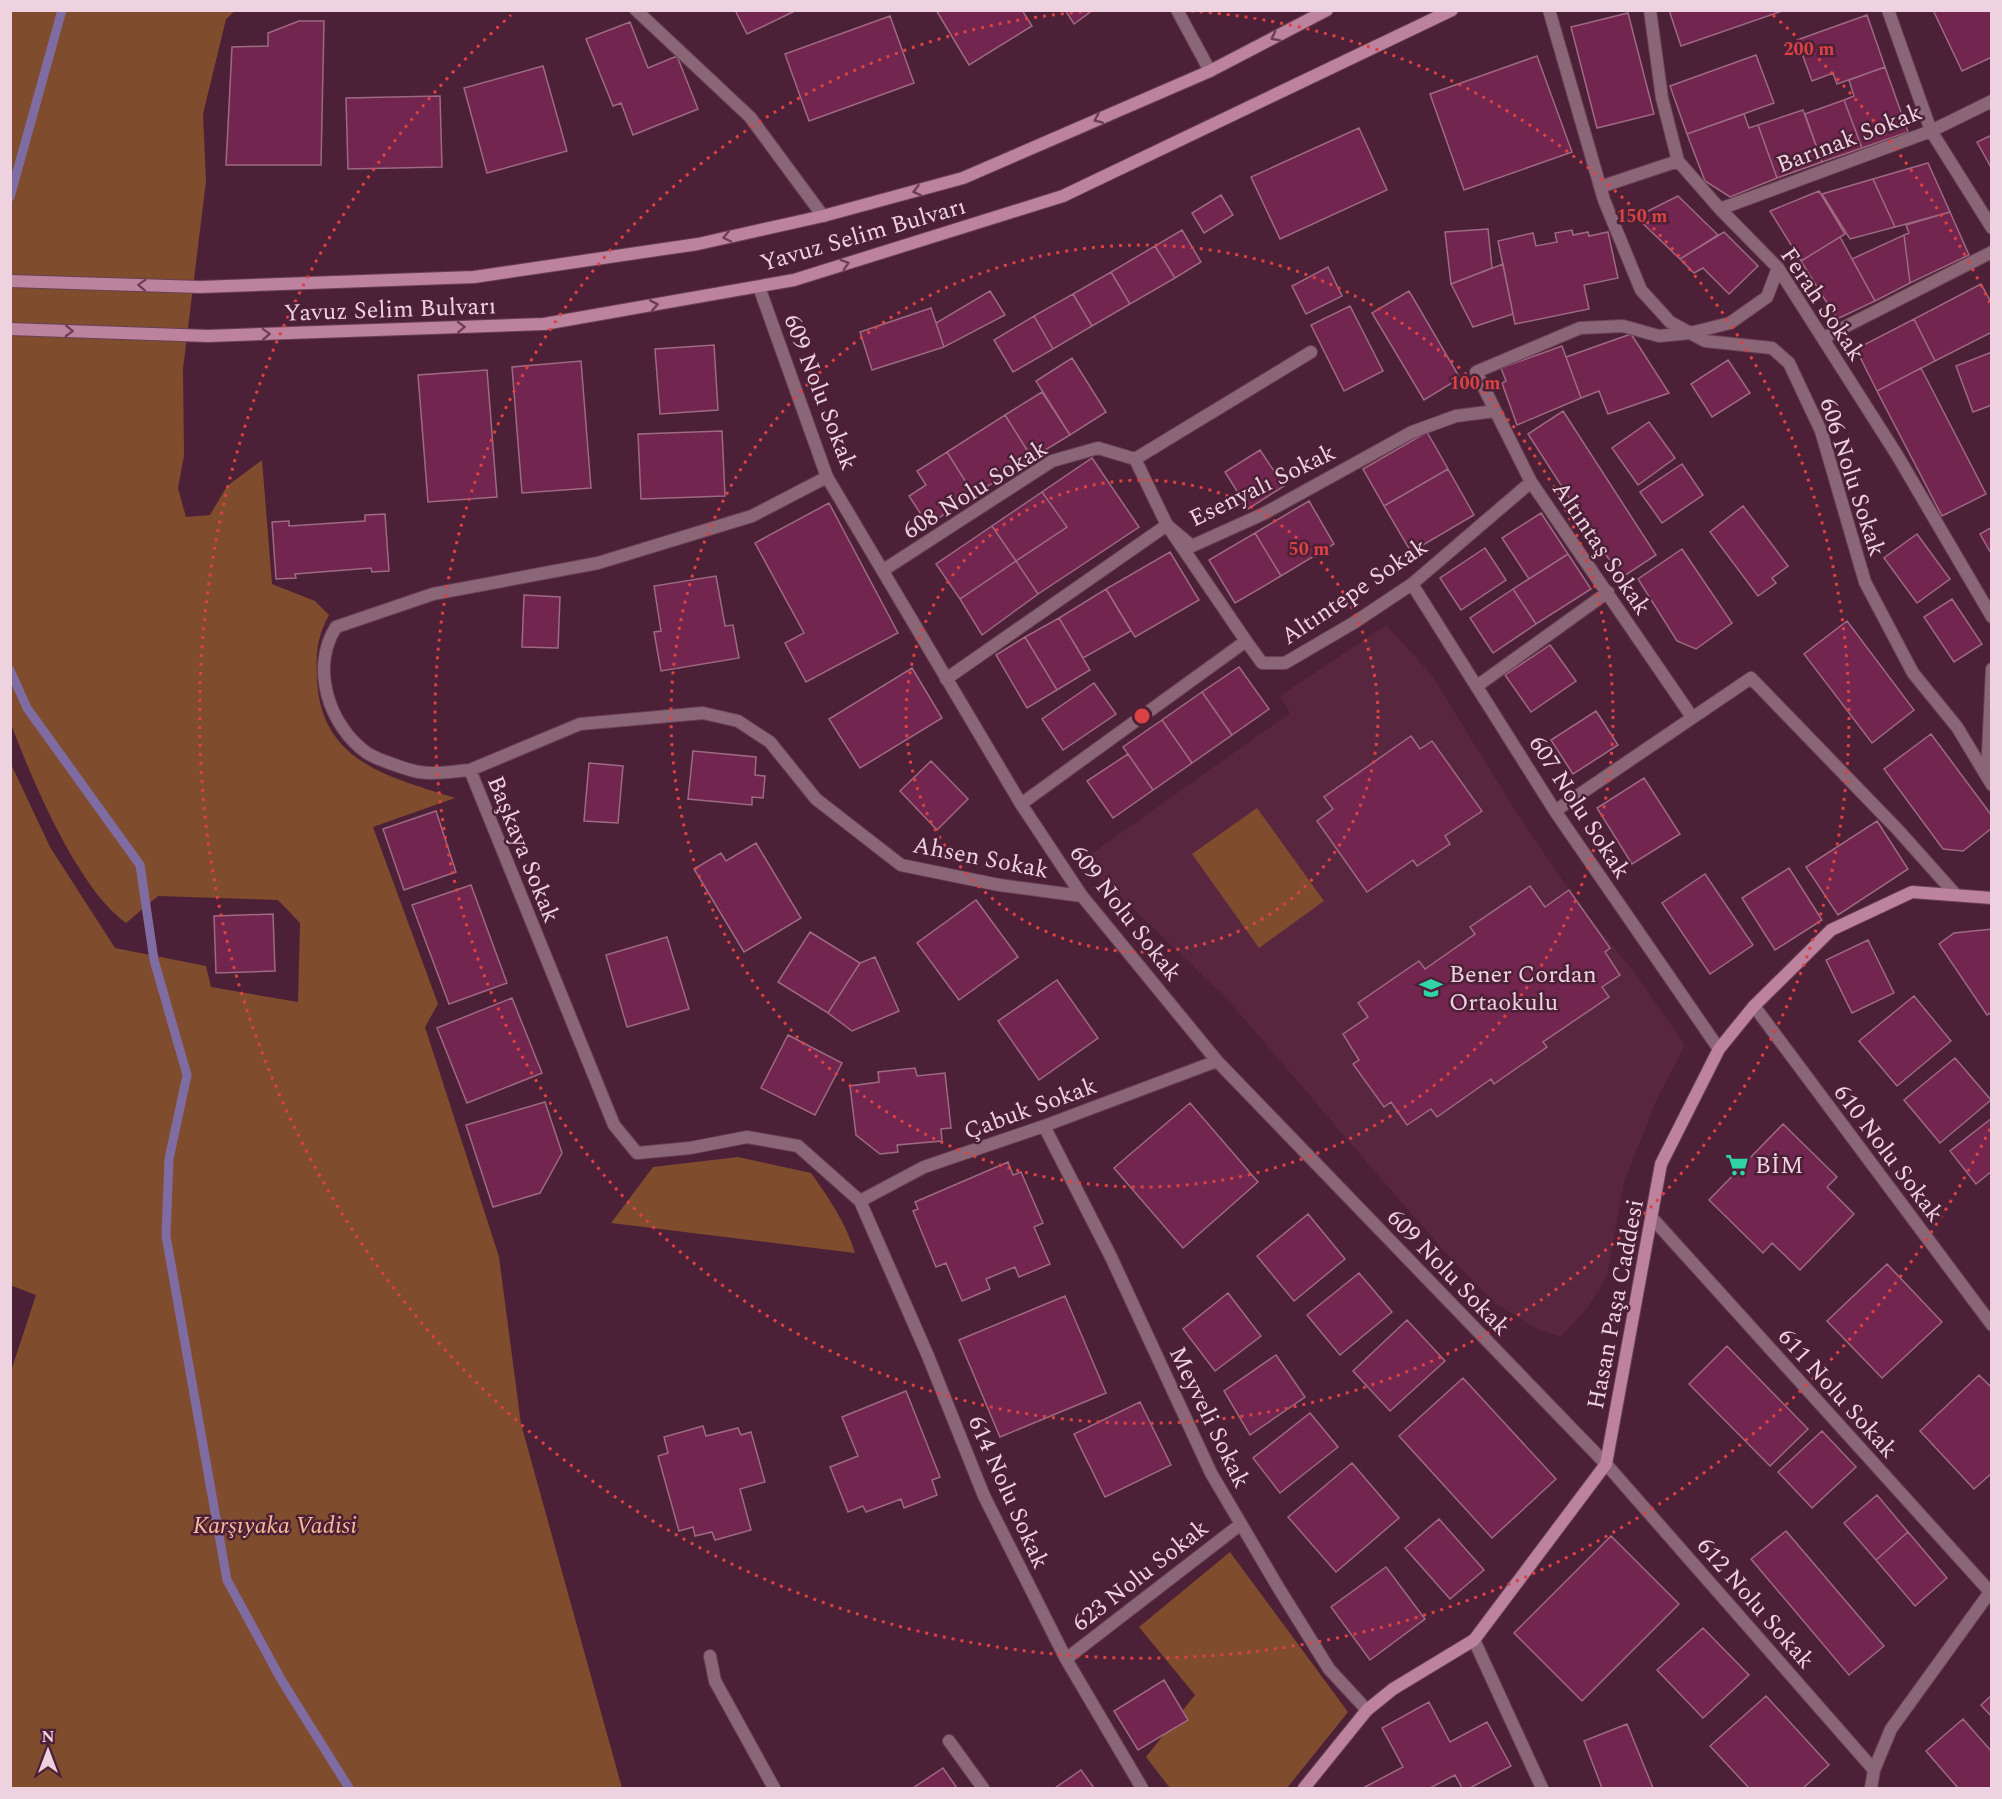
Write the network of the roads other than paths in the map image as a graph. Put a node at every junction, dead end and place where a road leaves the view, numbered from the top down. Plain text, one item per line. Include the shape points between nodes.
1 (636, 10) edge
2 (1177, 10) edge
3 (1327, 10) edge
4 (1452, 10) edge
5 (1549, 10) edge
6 (1650, 10) edge
7 (1888, 10) edge
8 (1210, 71) junction
9 (1992, 101) edge
10 (1931, 130) junction
11 (1678, 161) junction
12 (1600, 187) junction
13 (1720, 208) junction
14 (823, 216) junction
15 (1992, 228) edge
16 (1992, 252) edge
17 (1778, 268) junction
18 (10, 281) edge
19 (759, 287) junction
20 (10, 329) edge
21 (1690, 333) junction
22 (1823, 338) junction
23 (1311, 352) dead end
24 (1495, 411) junction
25 (1135, 459) junction
26 (827, 477) junction
27 (1531, 482) junction
28 (1167, 525) junction
29 (885, 569) junction
30 (1412, 584) junction
31 (1608, 592) junction
32 (1992, 617) edge
33 (1246, 641) junction
34 (1992, 669) edge
35 (946, 679) junction
36 (1477, 686) junction
37 (1692, 717) junction
38 (470, 770) junction
39 (1989, 779) edge
40 (1021, 804) junction
41 (1555, 811) junction
42 (1956, 895) junction
43 (1082, 896) junction
44 (1992, 898) edge
45 (1754, 1005) junction
46 (1719, 1049) junction
47 (1217, 1061) junction
48 (1044, 1126) junction
49 (860, 1201) junction
50 (1653, 1219) junction
51 (1992, 1325) edge
52 (1606, 1464) junction
53 (1241, 1524) junction
54 (1991, 1593) edge
55 (1474, 1640) junction
56 (710, 1656) dead end
57 (1066, 1659) junction
58 (1366, 1710) junction
59 (949, 1741) dead end
60 (1874, 1770) junction
61 (1306, 1787) edge
62 (774, 1788) edge
63 (983, 1788) edge
64 (1142, 1788) edge
65 (1542, 1788) edge
66 (1871, 1788) edge

1 - 14 street via 750,117
2 - 8 street
3 -> 8 main road, Yavuz Selim Bulvarı
19 -> 4 main road, Yavuz Selim Bulvarı via 794,280 1063,196
5 - 12 street, 606 Nolu Sokak
6 - 11 street, Ferah Sokak via 1662,98
7 - 10 street
8 -> 14 main road, Yavuz Selim Bulvarı via 963,178
9 - 10 street, Barınak Sokak
10 - 13 street, Barınak Sokak
10 - 15 street
11 - 12 street
11 - 13 street, Ferah Sokak
12 - 21 street, 606 Nolu Sokak via 1641,290 1670,322
13 - 17 street, Ferah Sokak
14 -> 18 main road, Yavuz Selim Bulvarı via 698,244 474,277 200,287
16 - 22 street
17 - 21 street, Altıntaş Sokak via 1767,297 1730,323
17 - 22 street, Ferah Sokak
20 -> 19 main road, Yavuz Selim Bulvarı via 208,336 544,324
19 - 26 street, 609 Nolu Sokak
21 - 24 street, Altıntaş Sokak via 1659,336 1623,326 1580,328 1476,372
21 - 39 street, 606 Nolu Sokak via 1705,341 1772,348 1789,363 1821,431 1865,582 1913,673 1957,727
22 - 32 street, Ferah Sokak
23 - 25 street
24 - 27 street, Altıntaş Sokak
24 - 28 street, Esenyalı Sokak via 1456,416 1412,432 1265,513 1192,546
25 - 28 street
25 - 29 street, 608 Nolu Sokak via 1098,448 1052,461
26 - 29 street, 609 Nolu Sokak
26 - 38 street, Başkaya Sokak via 752,516 598,563 433,594 336,627 327,641 327,703 345,731 368,754 420,772
27 - 30 street, Altıntepe Sokak
27 - 31 street, Altıntaş Sokak
28 - 33 street
28 - 35 street, Esenyalı Sokak
29 - 35 street, 609 Nolu Sokak
30 - 33 street, Altıntepe Sokak via 1285,663 1262,663
30 - 36 street, 607 Nolu Sokak
31 - 36 street
31 - 37 street, Altıntaş Sokak
33 - 40 street, Altıntepe Sokak
34 - 39 street
35 - 40 street, 609 Nolu Sokak
36 - 41 street, 607 Nolu Sokak
37 - 41 street
37 - 42 street via 1750,678
38 - 43 street, Ahsen Sokak via 580,724 703,713 738,721 770,742 816,799 901,865 999,885
38 - 49 street, Başkaya Sokak via 614,1125 637,1153 747,1137 798,1146
40 - 43 street, 609 Nolu Sokak
41 - 46 street, 607 Nolu Sokak
42 - 44 main road, Hasan Paşa Caddesi
42 - 45 main road, Hasan Paşa Caddesi via 1912,892 1831,930
43 - 47 street, 609 Nolu Sokak
45 - 46 main road, Hasan Paşa Caddesi
45 - 51 street, 610 Nolu Sokak
46 - 50 main road, Hasan Paşa Caddesi via 1661,1164
47 - 48 street, Çabuk Sokak
47 - 52 street, 609 Nolu Sokak
48 - 49 street, Çabuk Sokak via 924,1167
48 - 53 street, Meyveli Sokak via 1111,1257 1211,1473
49 - 57 street, 614 Nolu Sokak via 984,1496
50 - 52 main road, Hasan Paşa Caddesi
50 - 54 street, 611 Nolu Sokak
52 - 55 main road, Hasan Paşa Caddesi
52 - 60 street, 612 Nolu Sokak
53 - 57 street, 623 Nolu Sokak
53 - 58 street, Meyveli Sokak via 1329,1669
54 - 60 street via 1891,1729
55 - 58 main road, Hasan Paşa Caddesi
55 - 65 street
56 - 62 street via 715,1681
57 - 64 street, 614 Nolu Sokak
58 - 61 main road, Hasan Paşa Caddesi
59 - 63 street
60 - 66 street

